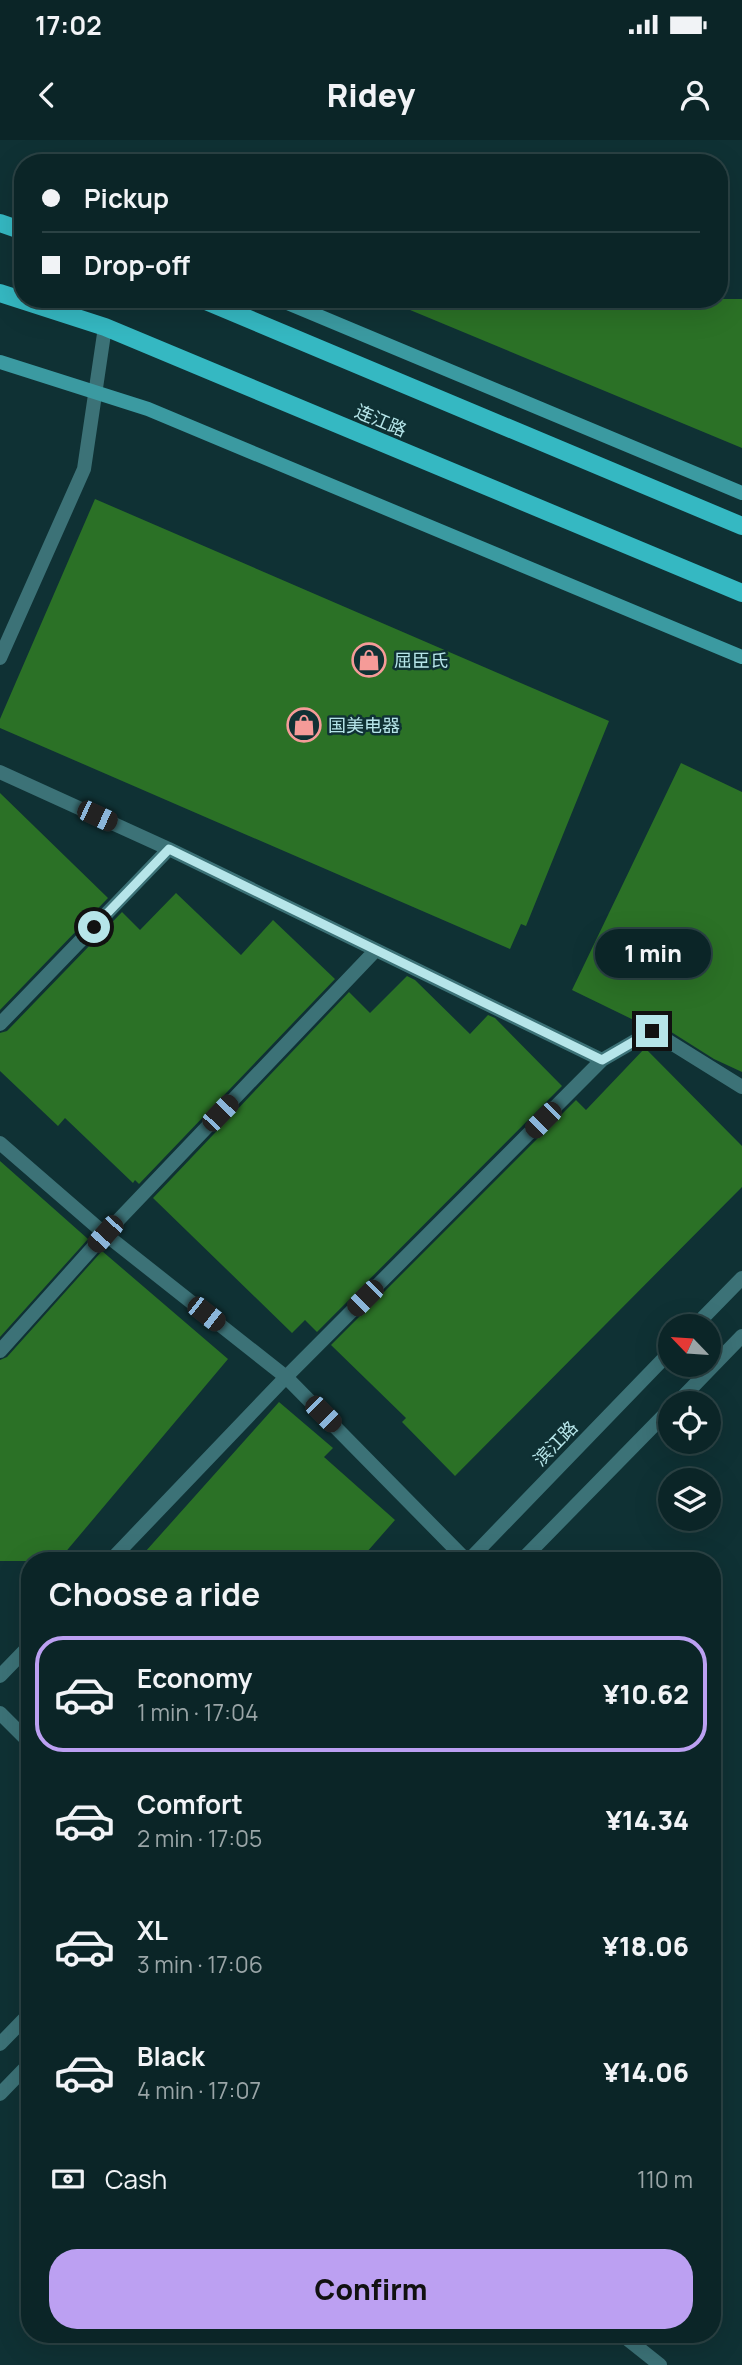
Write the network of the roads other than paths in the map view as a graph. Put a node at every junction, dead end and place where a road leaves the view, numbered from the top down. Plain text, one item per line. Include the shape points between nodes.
1 (46, 308) edge
2 (222, 308) edge
3 (300, 308) edge
4 (105, 327) junction
5 (0, 362) edge
6 (96, 393) junction
7 (742, 493) edge
8 (742, 526) edge
9 (742, 593) edge
10 (742, 657) edge
11 (0, 658) edge
12 (0, 772) edge
13 (169, 849) junction
14 (374, 951) junction
15 (0, 1024) edge
16 (602, 1060) junction
17 (742, 1087) edge
18 (0, 1143) edge
19 (105, 1234) junction
20 (742, 1278) edge
21 (707, 1314) edge
22 (742, 1336) edge
23 (0, 1351) edge
24 (658, 1364) edge
25 (286, 1377) junction
26 (689, 1391) edge
27 (658, 1421) edge
28 (119, 1552) edge
29 (458, 1552) edge
30 (476, 1552) edge
31 (530, 1552) edge
32 (21, 1654) edge
33 (0, 1676) edge
34 (0, 1713) edge
35 (21, 1734) edge
36 (21, 2022) edge
37 (0, 2044) edge
38 (21, 2072) edge
39 (0, 2094) edge
40 (632, 2343) edge
41 (660, 2365) edge

1 - 4 main road, 连江路
2 - 8 main road
3 - 7 main road
4 - 6 street
4 - 9 main road, 连江路
5 - 6 main road
6 - 10 main road via 148,409
6 - 11 street via 84,469
12 - 13 street
13 - 14 street
13 - 15 street
14 - 16 street
14 - 19 street
16 - 17 street via 652,1031
16 - 25 street
18 - 19 street
19 - 23 street
19 - 25 street
20 - 21 street
22 - 26 street
24 - 30 street, 滨江路
25 - 28 street
25 - 29 street
27 - 31 street
32 - 33 street
34 - 35 street
36 - 37 street
38 - 39 street
40 - 41 street

